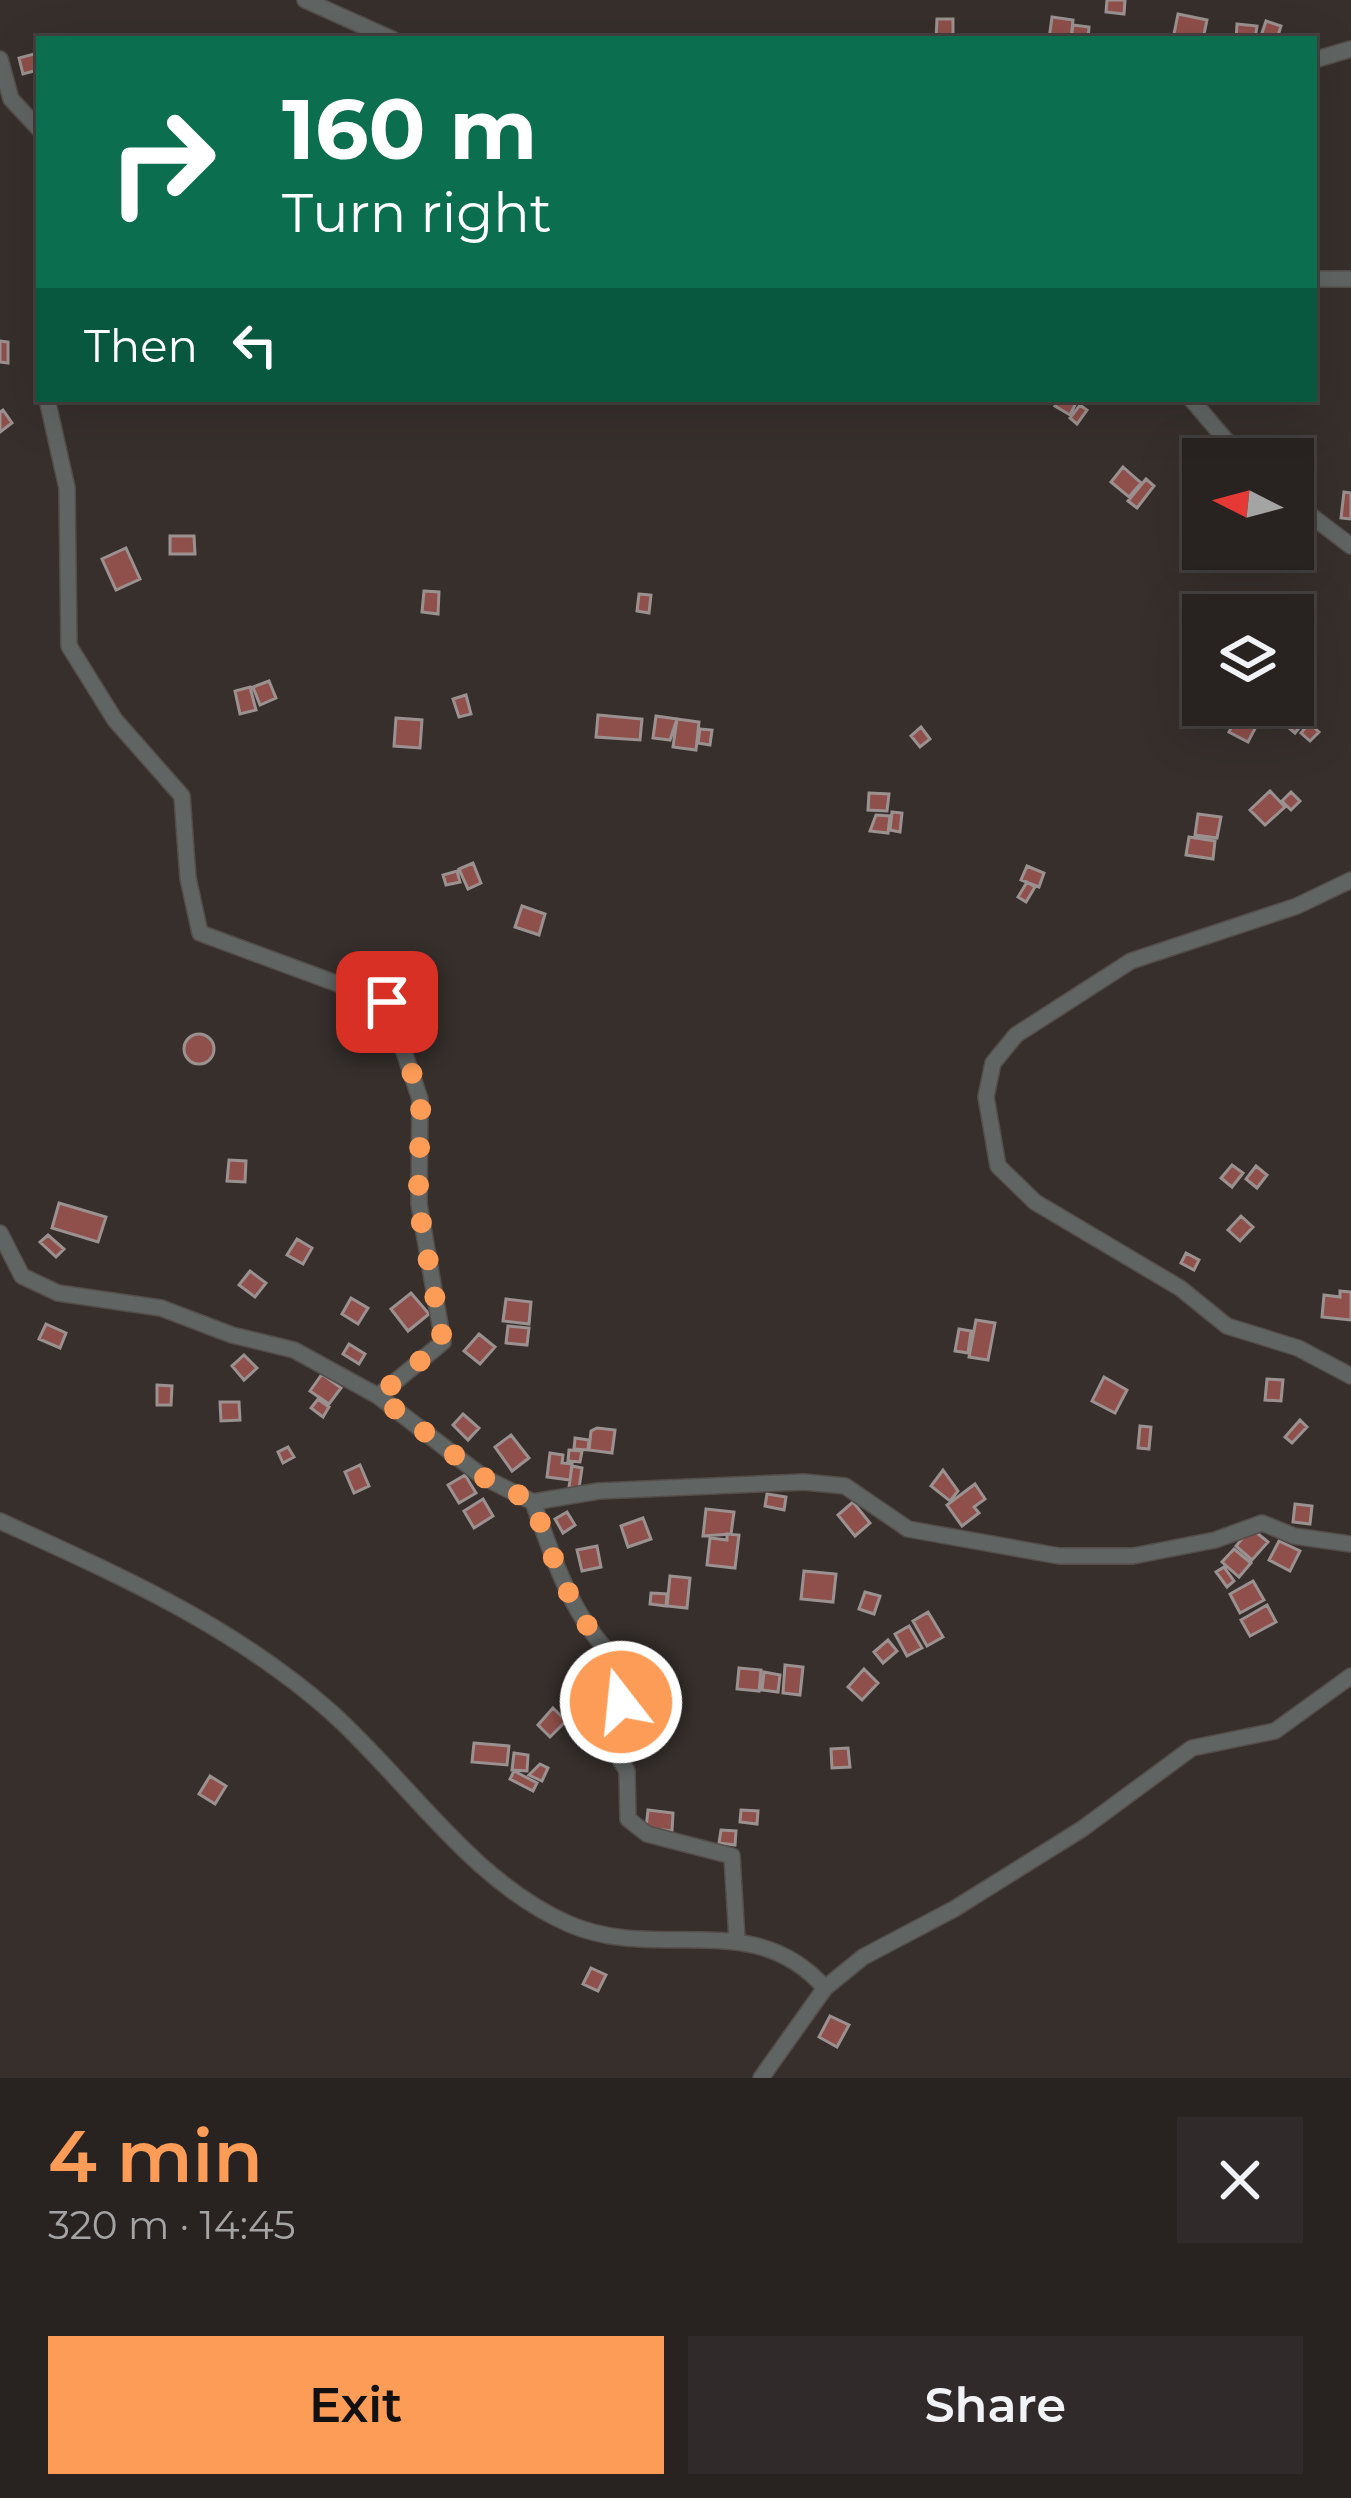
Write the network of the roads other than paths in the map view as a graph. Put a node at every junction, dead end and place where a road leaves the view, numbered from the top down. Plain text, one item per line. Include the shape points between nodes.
1 (304, 0) edge
2 (385, 36) edge
3 (1351, 49) edge
4 (0, 59) edge
5 (1317, 59) edge
6 (36, 126) edge
7 (1317, 279) edge
8 (1351, 280) edge
9 (48, 402) edge
10 (1194, 402) edge
11 (1224, 438) edge
12 (1314, 518) edge
13 (1351, 546) edge
14 (1351, 880) edge
15 (0, 1233) edge
16 (1351, 1376) edge
17 (378, 1396) junction
18 (533, 1502) junction
19 (0, 1521) edge
20 (1351, 1544) edge
21 (1351, 1676) edge
22 (736, 1940) junction
23 (826, 1988) junction
24 (761, 2078) edge

1 - 2 street
3 - 5 street
4 - 6 street via 11,99
7 - 8 street
9 - 17 street via 67,488 69,646 115,719 182,796 200,933 387,1002 421,1099 418,1204 443,1342
10 - 11 street
12 - 13 street
14 - 16 street via 1131,961 1016,1035 993,1064 986,1097 998,1166 1036,1202 1227,1325
15 - 17 street via 22,1276 58,1293 161,1307 294,1349
17 - 18 street via 483,1477
18 - 20 street via 598,1491 804,1482 845,1486 908,1529 1015,1551 1133,1556 1262,1522 1294,1537
18 - 22 street via 580,1615 626,1668 608,1740 627,1771 628,1819 647,1834 732,1856
19 - 22 street via 248,1644 333,1714 485,1865 571,1925 630,1938
21 - 23 street via 1275,1731 1192,1748 1082,1829
22 - 23 street via 783,1951
23 - 24 street

